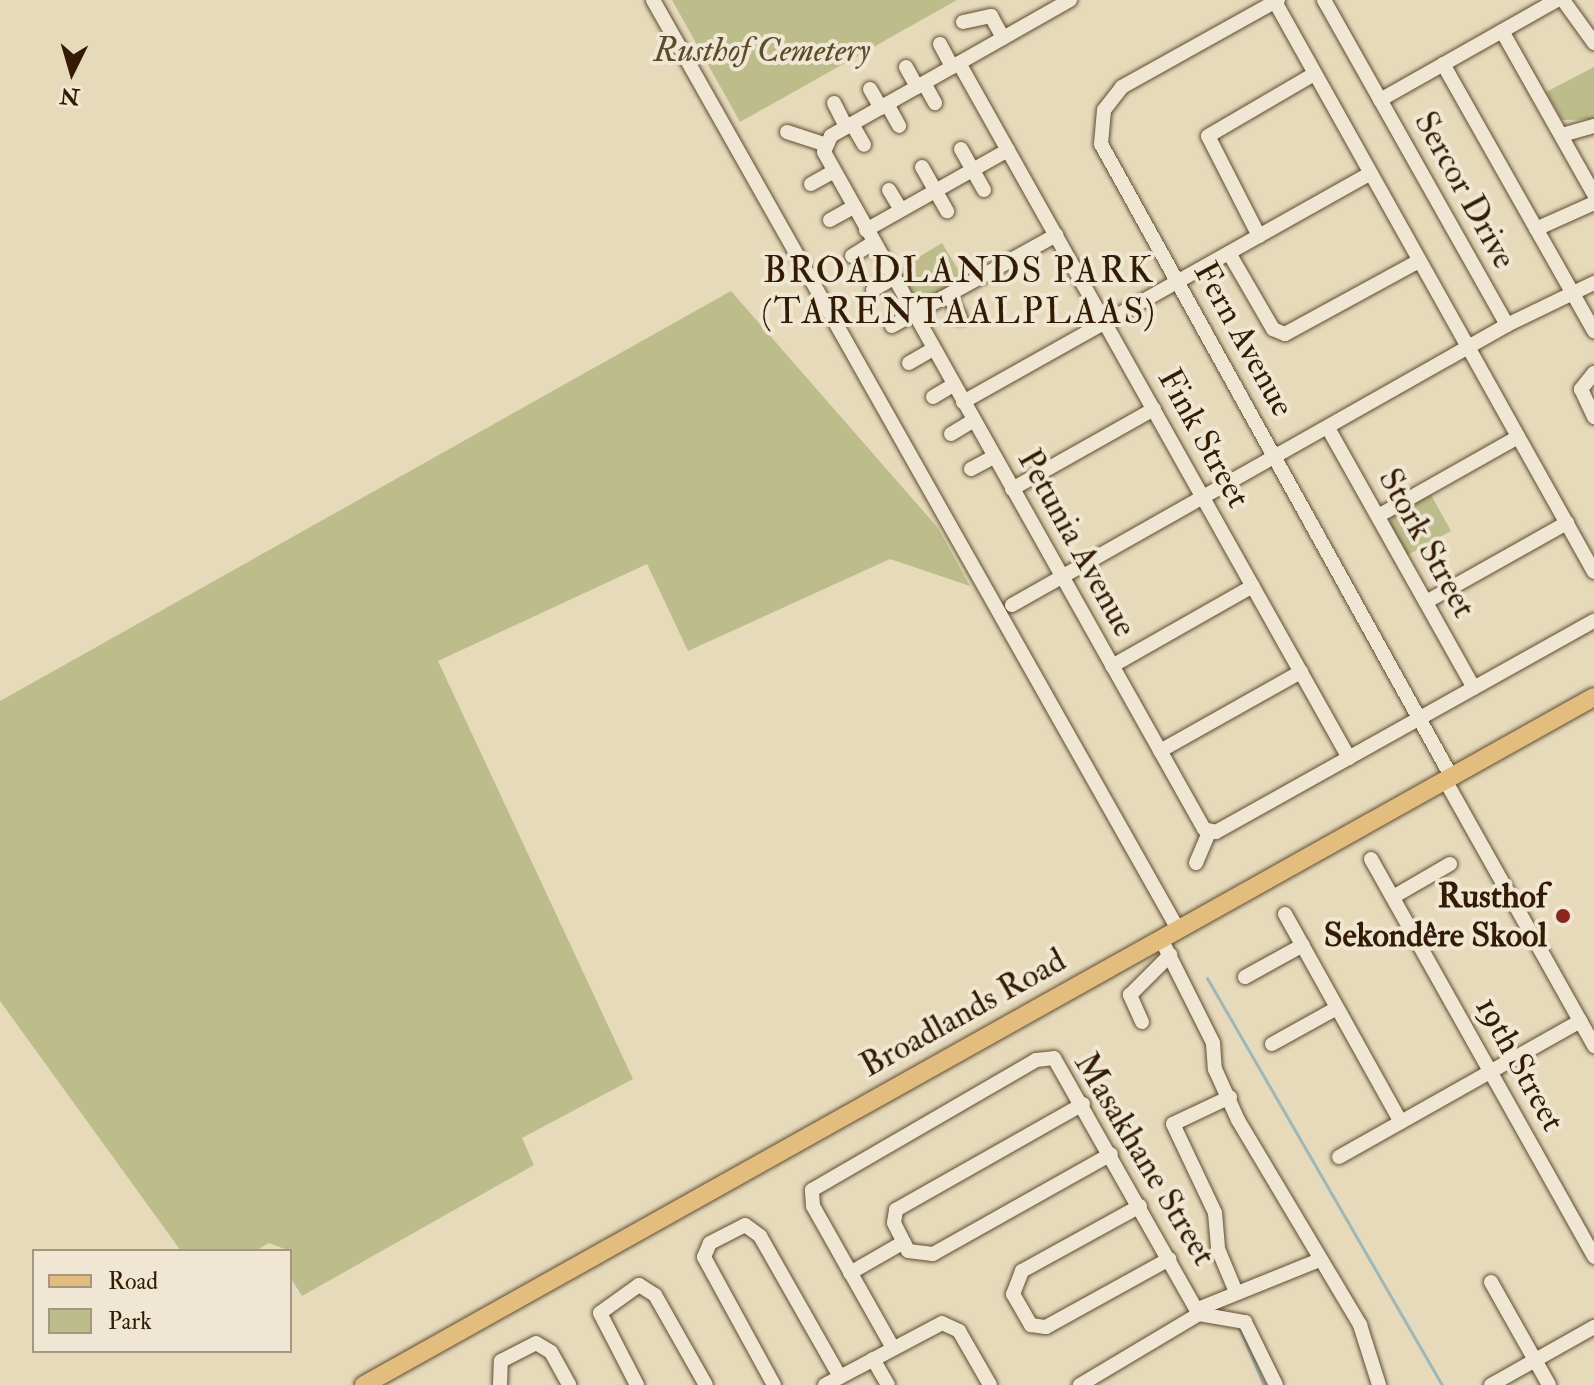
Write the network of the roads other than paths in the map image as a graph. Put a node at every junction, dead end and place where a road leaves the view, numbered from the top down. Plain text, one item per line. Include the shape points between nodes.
1 (653, 0) edge
2 (1070, 0) edge
3 (1324, 0) edge
4 (1557, 0) edge
5 (1563, 0) edge
6 (1276, 1) edge
7 (963, 22) dead end
8 (1502, 31) junction
9 (1003, 38) junction
10 (1594, 43) edge
11 (940, 44) dead end
12 (1443, 64) junction
13 (956, 65) junction
14 (906, 67) dead end
15 (1314, 74) junction
16 (921, 85) junction
17 (870, 89) dead end
18 (1380, 100) junction
19 (834, 103) dead end
20 (935, 103) dead end
21 (884, 106) junction
22 (849, 126) junction
23 (899, 126) dead end
24 (1594, 126) edge
25 (787, 132) dead end
26 (1562, 135) junction
27 (824, 144) junction
28 (864, 145) dead end
29 (961, 149) dead end
30 (1008, 150) junction
31 (922, 167) dead end
32 (972, 170) junction
33 (833, 172) junction
34 (1370, 174) junction
35 (811, 184) dead end
36 (889, 190) dead end
37 (984, 190) dead end
38 (936, 191) junction
39 (1594, 194) edge
40 (1594, 203) edge
41 (853, 207) junction
42 (901, 210) junction
43 (947, 211) dead end
44 (830, 220) dead end
45 (1536, 229) junction
46 (1056, 235) junction
47 (1259, 236) junction
48 (870, 237) junction
49 (1229, 253) junction
50 (852, 256) dead end
51 (1419, 261) junction
52 (893, 278) junction
53 (1177, 282) junction
54 (1594, 283) edge
55 (873, 290) dead end
56 (1571, 291) junction
57 (949, 295) junction
58 (914, 315) junction
59 (960, 318) dead end
60 (1105, 322) junction
61 (1507, 325) junction
62 (892, 326) dead end
63 (1594, 331) edge
64 (933, 349) junction
65 (1469, 349) junction
66 (909, 363) dead end
67 (1594, 373) edge
68 (953, 385) junction
69 (933, 397) dead end
70 (963, 402) junction
71 (1154, 409) junction
72 (1594, 417) edge
73 (973, 421) junction
74 (1328, 428) junction
75 (951, 434) dead end
76 (1518, 437) junction
77 (994, 457) junction
78 (1275, 457) junction
79 (971, 469) dead end
80 (1012, 489) junction
81 (1203, 498) junction
82 (1378, 516) junction
83 (1567, 523) junction
84 (1594, 572) edge
85 (1062, 577) junction
86 (1253, 586) junction
87 (1426, 602) junction
88 (1012, 605) dead end
89 (1594, 621) edge
90 (1112, 666) junction
91 (1301, 672) junction
92 (1474, 688) junction
93 (1594, 697) edge
94 (1422, 718) junction
95 (1160, 751) junction
96 (1349, 758) junction
97 (1448, 778) junction
98 (1209, 832) junction
99 (1371, 859) dead end
100 (1196, 863) dead end
101 (1450, 864) dead end
102 (1393, 897) junction
103 (1285, 914) dead end
104 (1178, 929) junction
105 (1303, 945) junction
106 (1165, 947) junction
107 (1245, 977) dead end
108 (1337, 1008) junction
109 (1580, 1021) junction
110 (1142, 1022) dead end
111 (1272, 1044) dead end
112 (1594, 1046) edge
113 (1490, 1072) junction
114 (1230, 1097) junction
115 (1083, 1104) junction
116 (1401, 1122) junction
117 (1111, 1154) junction
118 (1339, 1157) dead end
119 (1140, 1206) junction
120 (904, 1242) junction
121 (1594, 1257) edge
122 (1169, 1259) junction
123 (1319, 1260) junction
124 (850, 1273) junction
125 (1491, 1282) dead end
126 (1236, 1292) junction
127 (1198, 1311) junction
128 (1594, 1327) edge
129 (893, 1348) junction
130 (873, 1359) junction
131 (1535, 1360) junction
132 (840, 1377) junction
133 (364, 1385) edge
134 (500, 1385) edge
135 (569, 1385) edge
136 (637, 1385) edge
137 (706, 1385) edge
138 (774, 1385) edge
139 (825, 1385) edge
140 (888, 1385) edge
141 (990, 1385) edge
142 (1080, 1385) edge
143 (1276, 1385) edge
144 (1379, 1385) edge
145 (1491, 1385) edge
146 (1549, 1385) edge

1 - 104 street
2 - 9 street
3 - 18 street, Sercor Drive
4 - 8 street
5 - 10 street
6 - 15 street
6 - 53 street, Fern Avenue via 1126,85 1104,110 1103,150
7 - 9 street via 991,16
8 - 12 street
8 - 26 street
9 - 13 street
11 - 13 street, Fink Street
12 - 18 street
12 - 45 street
13 - 16 street
13 - 30 street, Fink Street
14 - 16 street
15 - 34 street
15 - 47 street via 1208,136
16 - 20 street
16 - 21 street
17 - 21 street
18 - 61 street, Sercor Drive
19 - 22 street
21 - 22 street
21 - 23 street
22 - 27 street
22 - 28 street
24 - 26 street
25 - 27 street
26 - 39 street
27 - 33 street, Petunia Avenue
29 - 32 street
30 - 32 street
30 - 46 street, Fink Street
31 - 38 street
32 - 37 street
32 - 38 street
33 - 35 street
33 - 41 street, Petunia Avenue
34 - 47 street
34 - 51 street
36 - 42 street
38 - 42 street
38 - 43 street
40 - 45 street
41 - 44 street
41 - 48 street, Petunia Avenue
42 - 48 street
45 - 56 street
46 - 57 street
46 - 60 street, Fink Street
47 - 49 street
48 - 50 street
48 - 52 street, Petunia Avenue
49 - 51 street via 1273,329 1285,334
49 - 53 street
51 - 65 street
52 - 55 street
52 - 58 street, Petunia Avenue
53 - 60 street
53 - 78 street, Fern Avenue
54 - 56 street
56 - 61 street
56 - 63 street
57 - 58 street
57 - 59 street
58 - 62 street
58 - 64 street, Petunia Avenue
60 - 70 street
60 - 71 street, Fink Street
61 - 65 street
64 - 66 street
64 - 68 street, Petunia Avenue
65 - 74 street
65 - 76 street
67 - 72 street via 1581,389
68 - 69 street
68 - 70 street, Petunia Avenue
70 - 73 street, Petunia Avenue
71 - 80 street
71 - 81 street, Fink Street
73 - 75 street
73 - 77 street, Petunia Avenue
74 - 78 street
74 - 82 street, Stork Street
76 - 82 street
76 - 83 street
77 - 79 street
77 - 80 street, Petunia Avenue
78 - 81 street
78 - 94 street, Fern Avenue
80 - 85 street, Petunia Avenue
81 - 85 street
81 - 86 street, Fink Street
82 - 87 street, Stork Street
83 - 84 street
83 - 87 street
85 - 88 street
85 - 90 street, Petunia Avenue
86 - 90 street
86 - 91 street, Fink Street
87 - 92 street, Stork Street
89 - 92 street
90 - 95 street, Petunia Avenue
91 - 95 street
91 - 96 street, Fink Street
92 - 94 street
93 - 97 main road, Broadlands Road
94 - 96 street
94 - 97 street, Fern Avenue
95 - 98 street, Petunia Avenue
96 - 98 street
97 - 104 main road, Broadlands Road
97 - 109 street, Fern Avenue
98 - 100 street
99 - 102 street, 19th Street
101 - 102 street
102 - 113 street, 19th Street
103 - 105 street
104 - 106 main road, Broadlands Road
105 - 107 street
105 - 108 street
106 - 110 street via 1131,993
106 - 114 street
106 - 133 main road, Broadlands Road
108 - 111 street
108 - 116 street
109 - 112 street, Fern Avenue
109 - 113 street
113 - 116 street
113 - 121 street, 19th Street
114 - 123 street
114 - 126 street via 1173,1124 1215,1213 1218,1249
115 - 117 street, Masakhane Street
115 - 120 street via 902,1205 894,1223
115 - 124 street, Masakhane Street via 1058,1060 1043,1057 819,1182 813,1206
116 - 118 street
117 - 119 street, Masakhane Street
117 - 120 street via 933,1254 915,1256
119 - 122 street, Masakhane Street
119 - 122 street via 1022,1271 1013,1294 1031,1325 1046,1327
120 - 124 street
122 - 127 street, Masakhane Street
123 - 126 street
123 - 144 street via 1363,1333
124 - 129 street, Masakhane Street
125 - 131 street
126 - 127 street
127 - 142 street, Masakhane Street
127 - 143 street via 1245,1322
128 - 131 street
129 - 130 street
129 - 141 street via 949,1324
130 - 132 street
130 - 140 street
131 - 145 street
131 - 146 street
132 - 138 street via 760,1236 745,1225 710,1243 704,1257
132 - 139 street
134 - 135 street via 501,1361 536,1343 551,1352
136 - 137 street via 600,1313 605,1303 642,1285 655,1295

